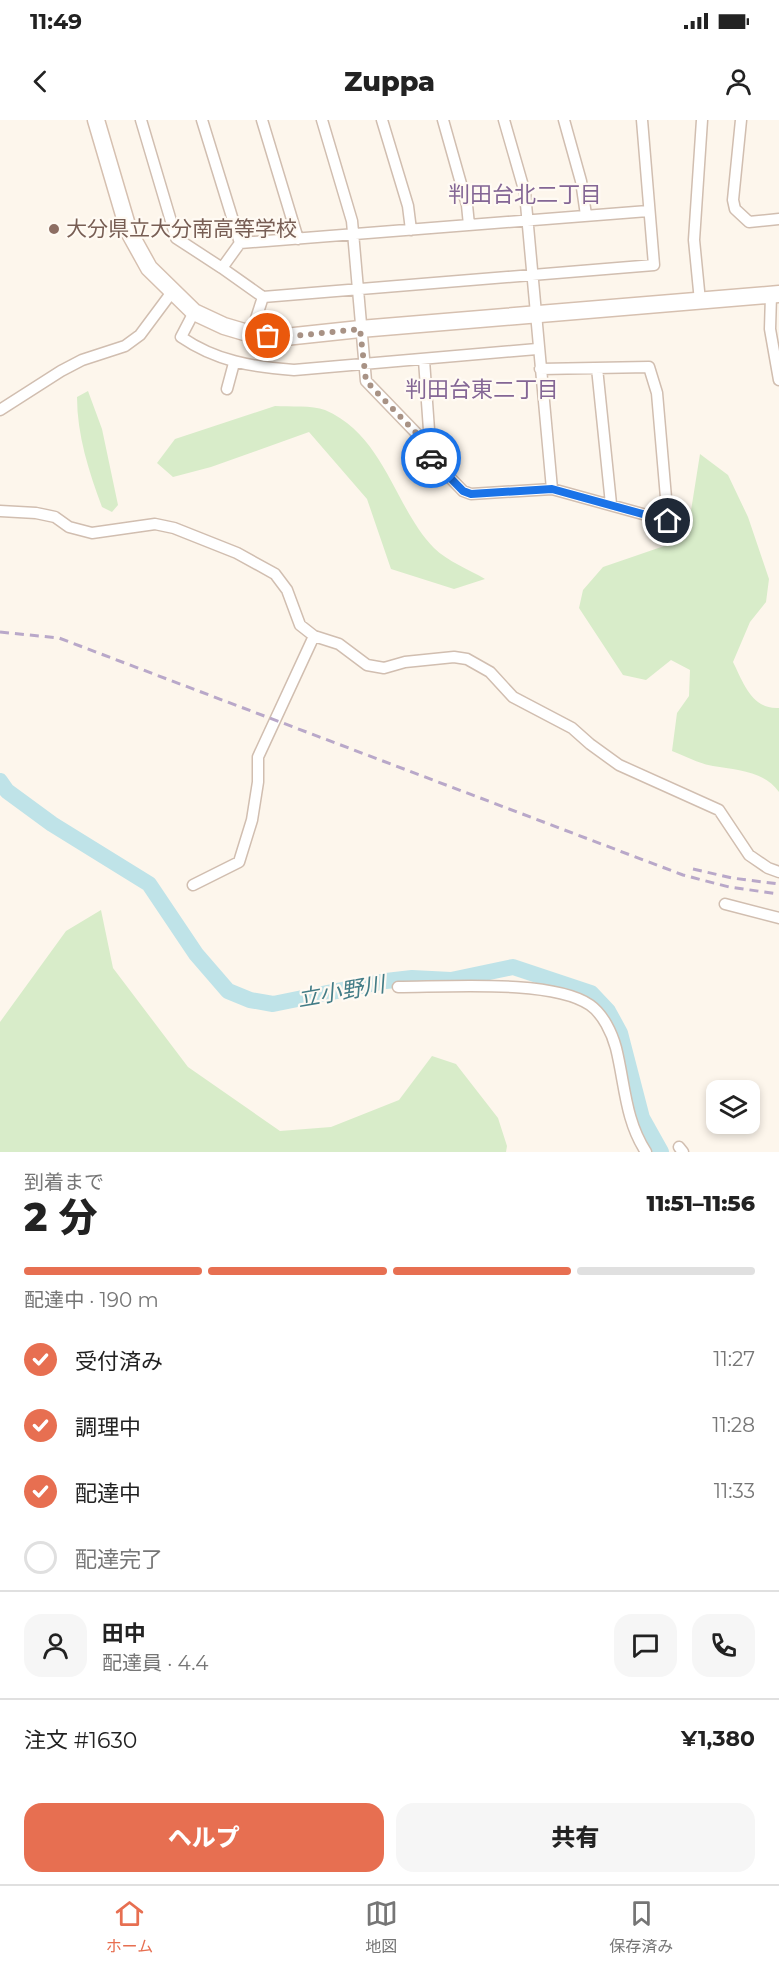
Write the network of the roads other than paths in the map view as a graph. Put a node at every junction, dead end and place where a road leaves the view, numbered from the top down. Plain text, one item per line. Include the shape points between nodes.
1 (96, 120) edge
2 (141, 120) edge
3 (202, 120) edge
4 (262, 120) edge
5 (322, 120) edge
6 (382, 120) edge
7 (443, 120) edge
8 (504, 120) edge
9 (564, 120) edge
10 (642, 120) edge
11 (702, 120) edge
12 (741, 120) edge
13 (648, 211) junction
14 (586, 215) junction
15 (779, 219) edge
16 (527, 221) junction
17 (469, 225) junction
18 (411, 230) junction
19 (354, 235) junction
20 (298, 239) junction
21 (240, 243) junction
22 (222, 268) junction
23 (531, 275) junction
24 (358, 290) junction
25 (172, 292) junction
26 (775, 295) edge
27 (263, 297) junction
28 (700, 302) junction
29 (194, 312) junction
30 (537, 314) junction
31 (360, 329) junction
32 (251, 334) junction
33 (537, 349) junction
34 (424, 360) junction
35 (234, 363) junction
36 (365, 363) junction
37 (597, 368) junction
38 (540, 369) junction
39 (779, 380) edge
40 (227, 389) dead end
41 (0, 410) edge
42 (429, 440) junction
43 (552, 489) junction
44 (610, 504) junction
45 (0, 511) edge
46 (314, 636) junction
47 (779, 872) edge
48 (193, 885) dead end
49 (725, 904) dead end
50 (779, 918) edge
51 (398, 987) dead end
52 (646, 1152) edge

1 - 25 street via 129,232 149,268
2 - 22 street via 176,238
3 - 21 street
4 - 20 street
5 - 19 street
6 - 18 street via 408,206
7 - 17 street
8 - 16 street via 525,193
9 - 14 street
10 - 13 street
11 - 28 street via 694,240
12 - 15 street via 735,209 749,222
13 - 14 street
13 - 23 street via 654,265
14 - 16 street
16 - 17 street
16 - 23 street
17 - 18 street
18 - 19 street
19 - 20 street
19 - 24 street
20 - 21 street
21 - 22 street
22 - 27 street
23 - 24 street
23 - 30 street
24 - 27 street
24 - 31 street
25 - 29 street
25 - 41 street via 152,323 125,346 82,360
26 - 28 street
26 - 39 street via 770,329
27 - 32 street
28 - 30 street
29 - 32 street
29 - 35 street via 181,337
30 - 31 street
30 - 33 street
31 - 32 street via 285,337
31 - 36 street
33 - 34 street
33 - 38 street
34 - 36 street
34 - 42 street
35 - 36 street via 294,370
35 - 40 street
36 - 42 street via 366,381 420,437
37 - 38 street
37 - 44 street
37 - 44 street via 649,367 657,393 668,521
38 - 43 street
42 - 43 street via 431,458 463,491 471,494
43 - 44 street
45 - 46 street via 55,517 69,527 92,533 155,524 237,553 275,574 287,590 300,625
46 - 47 street via 339,644 367,665 384,668 405,662 467,659 490,672 513,697 572,728 619,765 718,810 749,855
46 - 48 street via 258,757 252,820 239,862
49 - 50 street
51 - 52 street via 542,989 569,995 591,1006 601,1016 616,1048 630,1117

